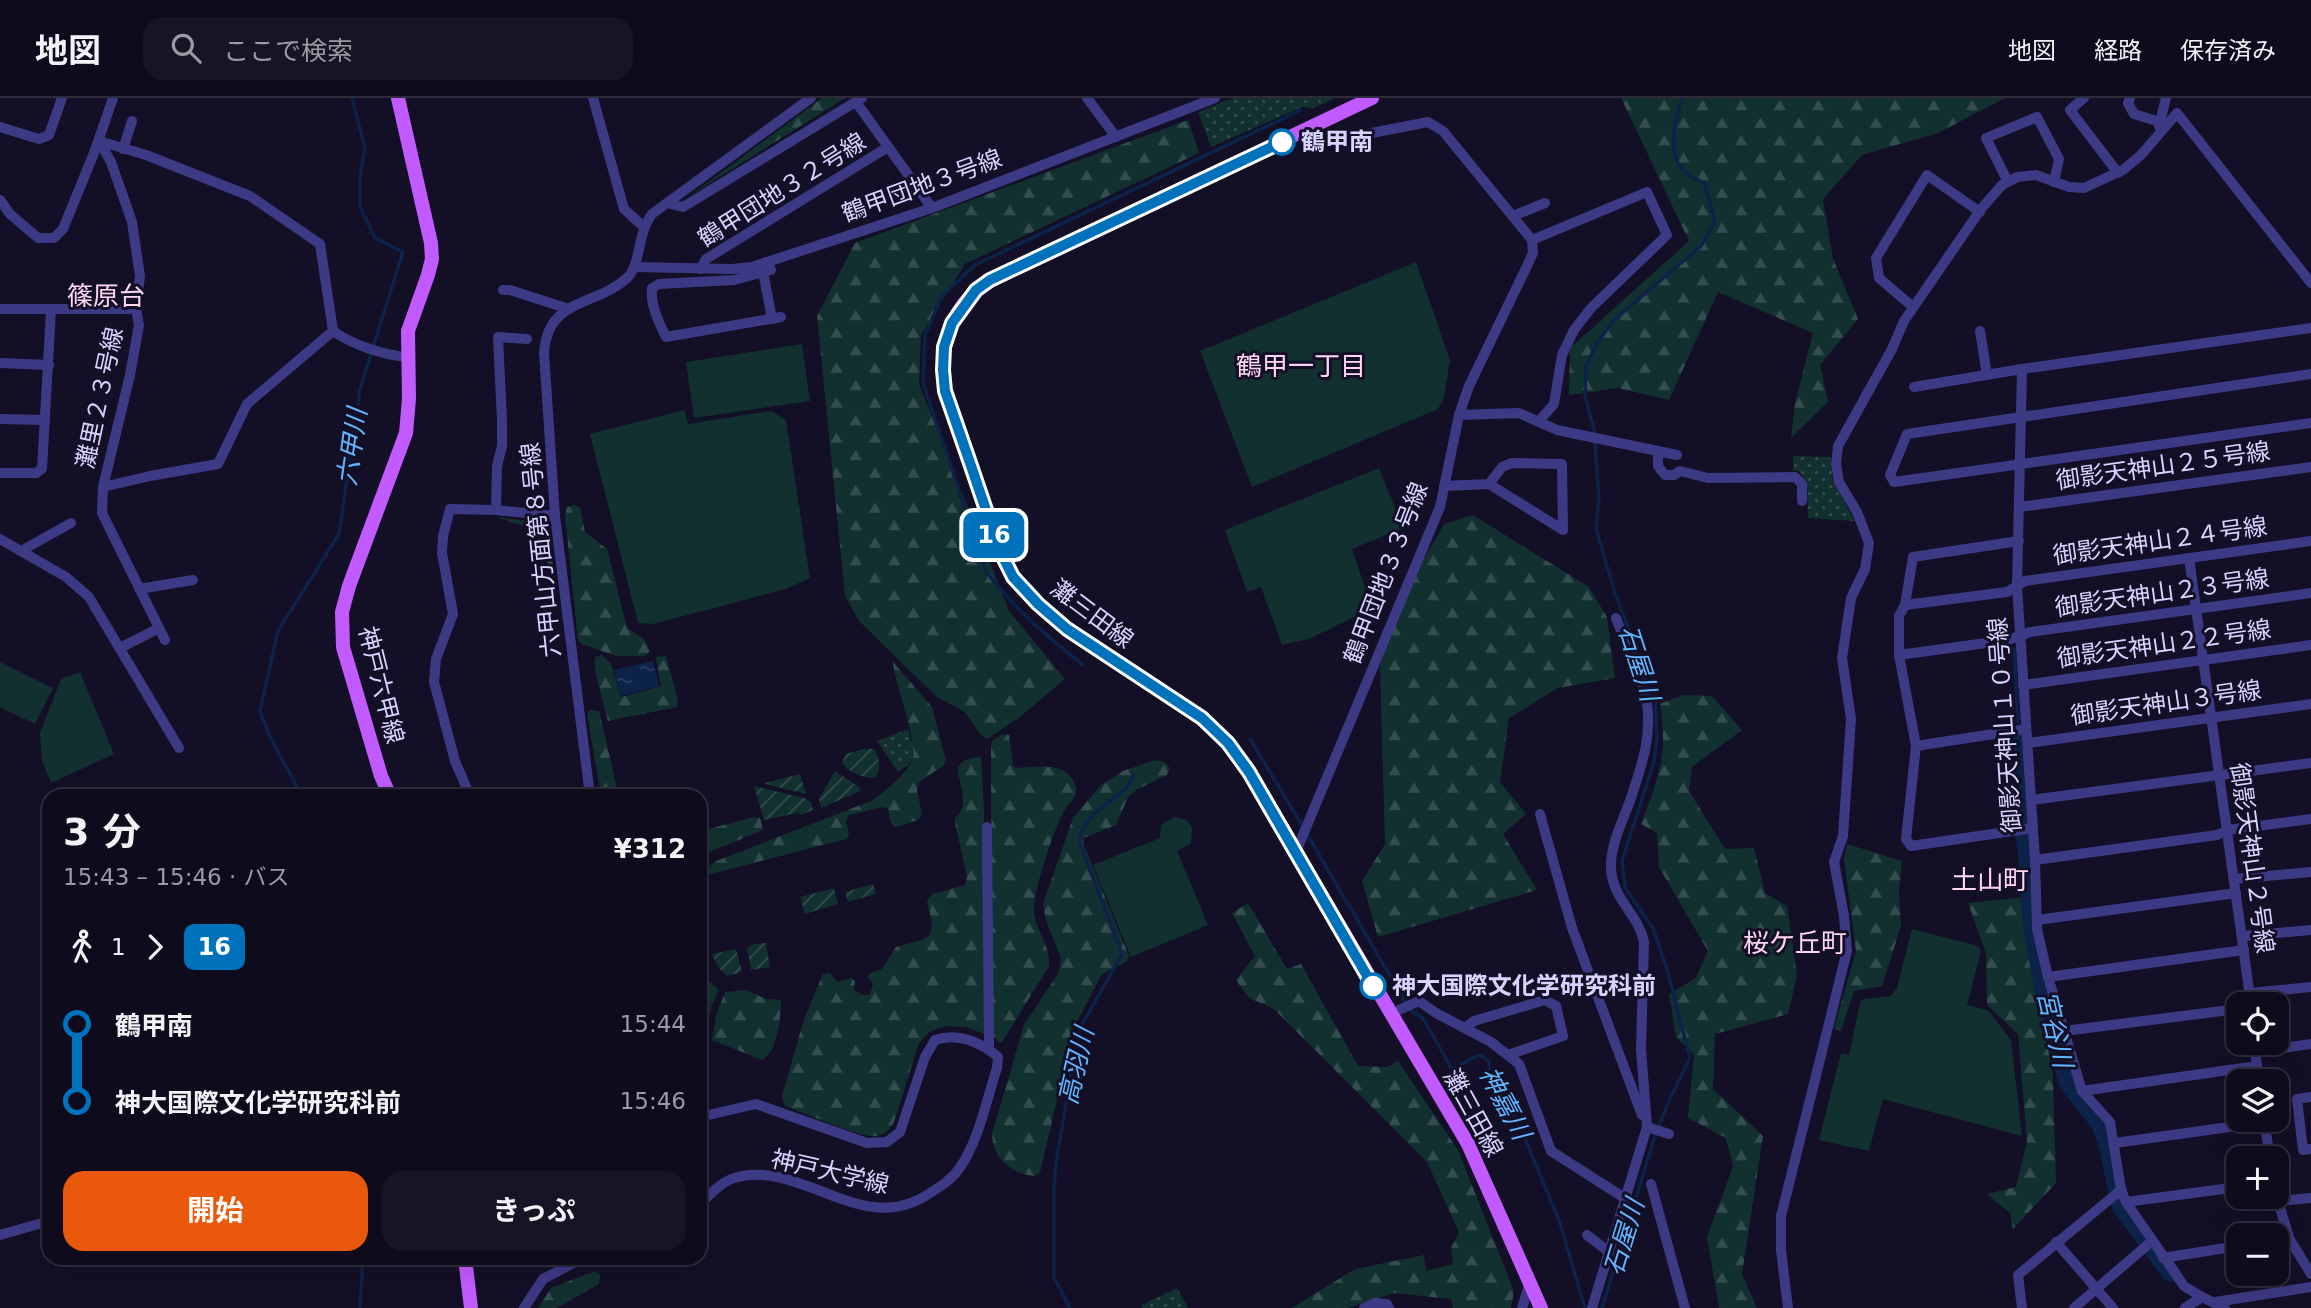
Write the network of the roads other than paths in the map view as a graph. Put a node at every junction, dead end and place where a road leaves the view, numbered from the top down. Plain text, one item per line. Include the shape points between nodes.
1 (62, 98) edge
2 (113, 98) edge
3 (398, 98) edge
4 (593, 98) edge
5 (811, 98) edge
6 (1087, 98) edge
7 (1215, 98) edge
8 (1372, 98) edge
9 (2084, 98) edge
10 (2130, 98) edge
11 (2166, 98) edge
12 (859, 100) edge
13 (132, 121) dead end
14 (2160, 122) junction
15 (0, 127) edge
16 (1306, 130) junction
17 (2157, 136) junction
18 (1116, 137) junction
19 (99, 141) junction
20 (888, 147) junction
21 (124, 149) junction
22 (2118, 173) junction
23 (2008, 182) junction
24 (2054, 182) junction
25 (0, 200) edge
26 (667, 203) junction
27 (1545, 203) dead end
28 (932, 208) junction
29 (1980, 212) junction
30 (1513, 216) junction
31 (644, 227) junction
32 (1532, 240) junction
33 (634, 267) junction
34 (764, 267) junction
35 (700, 269) junction
36 (2311, 283) edge
37 (503, 290) dead end
38 (1913, 307) junction
39 (0, 309) edge
40 (136, 309) junction
41 (569, 309) junction
42 (51, 310) junction
43 (2311, 328) edge
44 (333, 331) junction
45 (1980, 331) dead end
46 (527, 339) dead end
47 (407, 357) junction
48 (0, 363) edge
49 (49, 365) junction
50 (2022, 369) junction
51 (2311, 374) edge
52 (1987, 375) junction
53 (1914, 387) dead end
54 (1459, 415) junction
55 (2021, 417) junction
56 (0, 419) edge
57 (45, 420) junction
58 (2311, 423) edge
59 (1543, 424) junction
60 (1658, 451) junction
61 (1677, 455) dead end
62 (2020, 464) junction
63 (2311, 467) edge
64 (0, 472) edge
65 (1489, 484) junction
66 (1444, 486) junction
67 (103, 487) junction
68 (1802, 500) dead end
69 (2020, 507) junction
70 (496, 510) junction
71 (555, 516) junction
72 (71, 523) dead end
73 (0, 539) edge
74 (2019, 541) junction
75 (2311, 541) edge
76 (20, 551) junction
77 (2189, 558) junction
78 (193, 580) dead end
79 (2017, 586) junction
80 (139, 589) junction
81 (2311, 593) edge
82 (1905, 605) junction
83 (2196, 609) junction
84 (1616, 618) dead end
85 (159, 628) junction
86 (2020, 636) junction
87 (165, 640) dead end
88 (2311, 645) edge
89 (120, 648) junction
90 (1899, 654) junction
91 (2204, 659) junction
92 (2023, 685) junction
93 (2311, 704) edge
94 (2212, 718) junction
95 (2026, 729) junction
96 (2028, 743) junction
97 (1916, 746) junction
98 (179, 748) dead end
99 (2311, 763) edge
100 (2219, 776) junction
101 (388, 789) edge
102 (467, 789) edge
103 (589, 789) edge
104 (2031, 800) junction
105 (1540, 814) dead end
106 (2311, 819) edge
107 (988, 827) dead end
108 (2033, 828) junction
109 (2228, 830) junction
110 (1295, 854) junction
111 (2035, 860) junction
112 (2311, 872) edge
113 (2234, 879) junction
114 (2236, 893) junction
115 (2037, 920) junction
116 (2311, 930) edge
117 (2242, 936) junction
118 (2244, 950) junction
119 (2049, 977) junction
120 (2311, 987) edge
121 (2250, 992) edge
122 (2286, 992) edge
123 (2226, 1011) edge
124 (1396, 1012) junction
125 (1466, 1027) junction
126 (2064, 1031) junction
127 (2311, 1044) edge
128 (2289, 1045) edge
129 (989, 1049) junction
130 (1508, 1055) junction
131 (2255, 1055) edge
132 (2257, 1066) junction
133 (2257, 1069) edge
134 (2082, 1091) junction
135 (2311, 1097) edge
136 (707, 1115) edge
137 (1647, 1127) junction
138 (2226, 1127) edge
139 (1669, 1134) dead end
140 (2115, 1143) junction
141 (2311, 1149) edge
142 (1651, 1184) dead end
143 (2226, 1189) edge
144 (2118, 1193) junction
145 (707, 1198) edge
146 (2311, 1198) edge
147 (1626, 1199) junction
148 (2289, 1199) edge
149 (2126, 1202) junction
150 (42, 1223) edge
151 (1587, 1235) dead end
152 (0, 1236) edge
153 (2289, 1238) edge
154 (2056, 1242) junction
155 (2148, 1244) junction
156 (2226, 1248) edge
157 (1609, 1252) junction
158 (2163, 1258) junction
159 (466, 1265) edge
160 (570, 1265) edge
161 (2311, 1274) edge
162 (1530, 1282) junction
163 (2311, 1287) edge
164 (2096, 1289) junction
165 (2195, 1301) edge
166 (2220, 1305) edge
167 (1593, 1306) edge
168 (471, 1308) edge
169 (524, 1308) edge
170 (1364, 1308) edge
171 (1389, 1308) edge
172 (1522, 1308) edge
173 (1541, 1308) edge
174 (1685, 1308) edge
175 (1788, 1308) edge
176 (2022, 1308) edge
177 (2074, 1308) edge
178 (2113, 1308) edge

1 - 15 street via 49,135 39,139
2 - 19 street
3 - 47 main road, 神戸六甲線 via 432,251 408,331
4 - 31 street via 624,209
5 - 26 street
6 - 18 street
7 - 18 street, 鶴甲団地３号線
8 - 16 main road, 灘三田線
9 - 22 street via 2070,110
10 - 14 street via 2134,114
11 - 14 street
12 - 20 street
12 - 26 street via 683,206
13 - 21 street
14 - 17 street
16 - 30 street via 1320,141 1336,140 1428,122 1443,131
16 - 110 main road, 灘三田線 via 990,280 976,290 952,323 943,370 949,404 1013,577 1067,629 1202,718 1228,743
17 - 22 street
17 - 36 street via 2177,113
18 - 28 street, 鶴甲団地３号線
19 - 21 street
19 - 25 street via 63,229 54,238 38,238
19 - 40 street, 灘里２３号線 via 132,222 140,276
20 - 28 street
20 - 35 street, 鶴甲団地３２号線 via 706,259
21 - 44 street via 250,196 320,244
22 - 24 street via 2084,188
23 - 24 street via 2036,175
23 - 24 street via 1986,138 2037,117 2059,159
23 - 29 street
26 - 31 street
27 - 30 street
28 - 34 street, 鶴甲団地３号線
29 - 38 street
29 - 38 street via 1927,175 1876,258 1879,278
30 - 32 street
31 - 33 street
32 - 54 street, 鶴甲団地３３号線 via 1527,266
32 - 59 street via 1647,192 1667,235 1574,330 1562,355 1554,404
33 - 35 street, 鶴甲団地３号線
33 - 41 street via 621,282
34 - 34 street via 777,318 666,337 652,288 734,280
34 - 35 street, 鶴甲団地３号線
37 - 41 street
38 - 175 street via 1838,446 1839,482 1869,543 1865,569 1851,598 1842,658 1851,719 1843,836 1834,862 1847,951 1781,1216
39 - 42 street
40 - 42 street
40 - 67 street, 灘里２３号線 via 139,325 130,374
41 - 71 street, 六甲山方面第８号線 via 553,321 545,341
42 - 49 street
43 - 50 street
44 - 47 street
44 - 67 street, 灘里２３号線 via 247,404 218,464
45 - 52 street
46 - 70 street via 498,337 502,446
47 - 101 main road, 神戸六甲線 via 405,432 349,586 341,627 346,661
48 - 49 street
49 - 57 street
50 - 52 street
50 - 55 street, 御影天神山１０号線
51 - 55 street
52 - 53 street
54 - 59 street via 1520,414
54 - 66 street, 鶴甲団地３３号線
55 - 62 street, 御影天神山１０号線
55 - 62 street via 1907,434 1890,475 1894,482
56 - 57 street
57 - 64 street via 42,469 36,473
58 - 62 street
59 - 60 street
60 - 61 street
60 - 68 street via 1658,466 1665,475 1680,471 1708,478 1795,477 1802,484
62 - 69 street, 御影天神山１０号線
63 - 69 street, 御影天神山２５号線
65 - 65 street via 1502,467 1512,463 1562,464 1563,530
65 - 66 street
66 - 110 street, 鶴甲団地３３号線 via 1440,507
67 - 80 street via 102,513
69 - 74 street, 御影天神山１０号線
70 - 71 street
70 - 102 street via 450,509 443,536 453,619 436,659 434,682
71 - 103 street, 六甲山方面第８号線
72 - 76 street
73 - 76 street
74 - 79 street, 御影天神山１０号線
74 - 82 street via 1913,556
75 - 77 street, 御影天神山２４号線
76 - 89 street via 66,577 89,597
77 - 79 street, 御影天神山２４号線 via 2025,581
77 - 83 street, 御影天神山２号線
78 - 80 street
79 - 82 street, 御影天神山２４号線 via 2007,592
79 - 86 street, 御影天神山１０号線
80 - 85 street
81 - 83 street, 御影天神山２３号線
82 - 90 street via 1899,616
83 - 86 street, 御影天神山２３号線
83 - 91 street, 御影天神山２号線
84 - 137 street via 1648,706 1644,759 1611,865 1619,898 1642,930 1644,942 1641,1049
85 - 87 street
85 - 89 street
86 - 90 street, 御影天神山２３号線
86 - 92 street, 御影天神山１０号線
88 - 91 street, 御影天神山２２号線
89 - 98 street
90 - 97 street
91 - 92 street, 御影天神山２２号線
91 - 94 street, 御影天神山２号線
92 - 95 street, 御影天神山１０号線
93 - 94 street, 御影天神山３号線
94 - 96 street, 御影天神山３号線
94 - 100 street, 御影天神山２号線
95 - 96 street, 御影天神山１０号線
95 - 97 street
96 - 104 street, 御影天神山１０号線
97 - 108 street via 1906,839 1911,846
99 - 100 street
100 - 104 street
100 - 109 street, 御影天神山２号線
104 - 108 street, 御影天神山１０号線
105 - 137 street via 1572,928
106 - 109 street
107 - 129 street
108 - 111 street, 御影天神山１０号線
109 - 111 street
109 - 113 street, 御影天神山２号線
110 - 124 main road, 灘三田線
111 - 115 street, 御影天神山１０号線
112 - 113 street
113 - 114 street, 御影天神山２号線
114 - 115 street
114 - 117 street, 御影天神山２号線
115 - 119 street, 御影天神山１０号線
116 - 117 street
117 - 118 street, 御影天神山２号線
118 - 119 street
118 - 121 street, 御影天神山２号線
119 - 126 street, 御影天神山１０号線
120 - 122 street
123 - 126 street
124 - 125 street via 1419,1001
124 - 162 main road, 灘三田線 via 1468,1144
125 - 130 street
125 - 130 street via 1545,1000 1556,1006 1563,1036
126 - 134 street, 御影天神山１０号線
127 - 128 street
129 - 136 street, 神戸大学線 via 955,1036 935,1040 900,1132 881,1144 764,1105 747,1104
129 - 145 street, 神戸大学線 via 998,1057 997,1068 967,1154 953,1176 924,1197 902,1207 877,1209 794,1182 755,1176 731,1179
130 - 147 street via 1519,1064 1551,1151
131 - 132 street
132 - 133 street
132 - 134 street
134 - 140 street, 御影天神山１０号線 via 2110,1122
135 - 141 street via 2297,1099 2303,1150
137 - 139 street
137 - 147 street
138 - 140 street
140 - 144 street, 御影天神山１０号線
142 - 174 street
143 - 149 street
144 - 149 street, 御影天神山１０号線
144 - 154 street
146 - 148 street
147 - 157 street
149 - 155 street, 御影天神山１０号線
150 - 152 street
151 - 157 street
153 - 161 street
154 - 164 street
154 - 176 street via 2018,1275
155 - 158 street, 御影天神山１０号線
155 - 164 street
156 - 158 street
157 - 167 street
158 - 165 street, 御影天神山１０号線
159 - 168 main road
160 - 169 street via 543,1279
162 - 172 street
162 - 173 main road, 灘三田線
163 - 166 street
164 - 177 street
164 - 178 street
165 - 166 street, 御影天神山１０号線
170 - 171 street via 1375,1303

